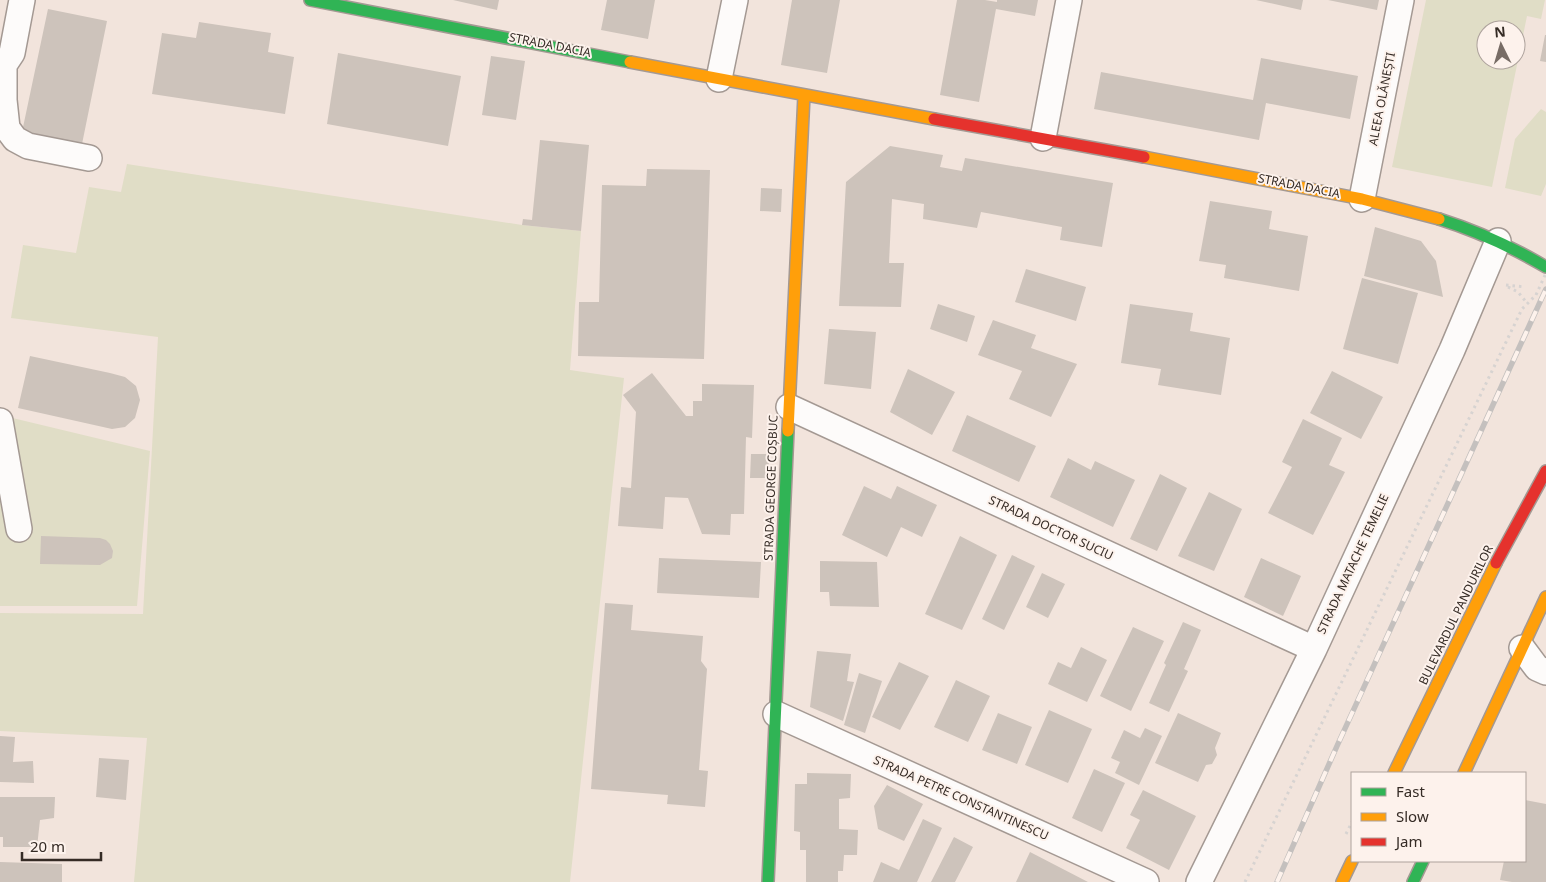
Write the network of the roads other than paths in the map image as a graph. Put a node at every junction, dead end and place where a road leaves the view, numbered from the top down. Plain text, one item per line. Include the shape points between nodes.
1 (22, 0) edge
2 (310, 0) edge
3 (735, 0) edge
4 (1069, 0) edge
5 (1401, 0) edge
6 (383, 6) edge
7 (2, 65) edge
8 (719, 79) junction
9 (804, 95) junction
10 (1043, 138) junction
11 (89, 158) dead end
12 (1362, 199) junction
13 (1498, 241) junction
14 (1546, 267) edge
15 (788, 407) junction
16 (0, 421) edge
17 (1546, 471) edge
18 (19, 529) dead end
19 (1546, 597) edge
20 (1522, 648) junction
21 (1314, 649) junction
22 (1546, 672) edge
23 (776, 714) junction
24 (1394, 772) edge
25 (1464, 772) edge
26 (1352, 862) edge
27 (1423, 862) edge
28 (768, 882) edge
29 (1146, 882) edge
30 (1199, 882) edge
31 (1342, 882) edge
32 (1413, 882) edge

1 - 7 street via 12,53
2 - 6 street, STRADA DACIA
3 - 8 street
4 - 10 street
5 - 12 street, ALEEA OLĂNEȘTI
6 - 8 street, STRADA DACIA
7 - 11 street via 7,128 15,139 28,146
8 - 9 street, STRADA DACIA
9 - 10 street, STRADA DACIA
9 - 15 street, STRADA GEORGE COȘBUC
10 - 12 street, STRADA DACIA
12 - 13 street, STRADA DACIA via 1435,218
13 - 14 street, STRADA DACIA
13 - 21 street, STRADA MATACHE TEMELIE via 1452,350
15 - 21 street, STRADA DOCTOR SUCIU
15 - 23 street, STRADA GEORGE COȘBUC
16 - 18 street
17 - 24 street, BULEVARDUL PANDURILOR via 1495,565
19 - 20 street
20 - 22 street via 1537,668
20 - 25 street
21 - 30 street, STRADA MATACHE TEMELIE
23 - 28 street, STRADA GEORGE COȘBUC
23 - 29 street, STRADA PETRE CONSTANTINESCU
26 - 31 street
27 - 32 street

